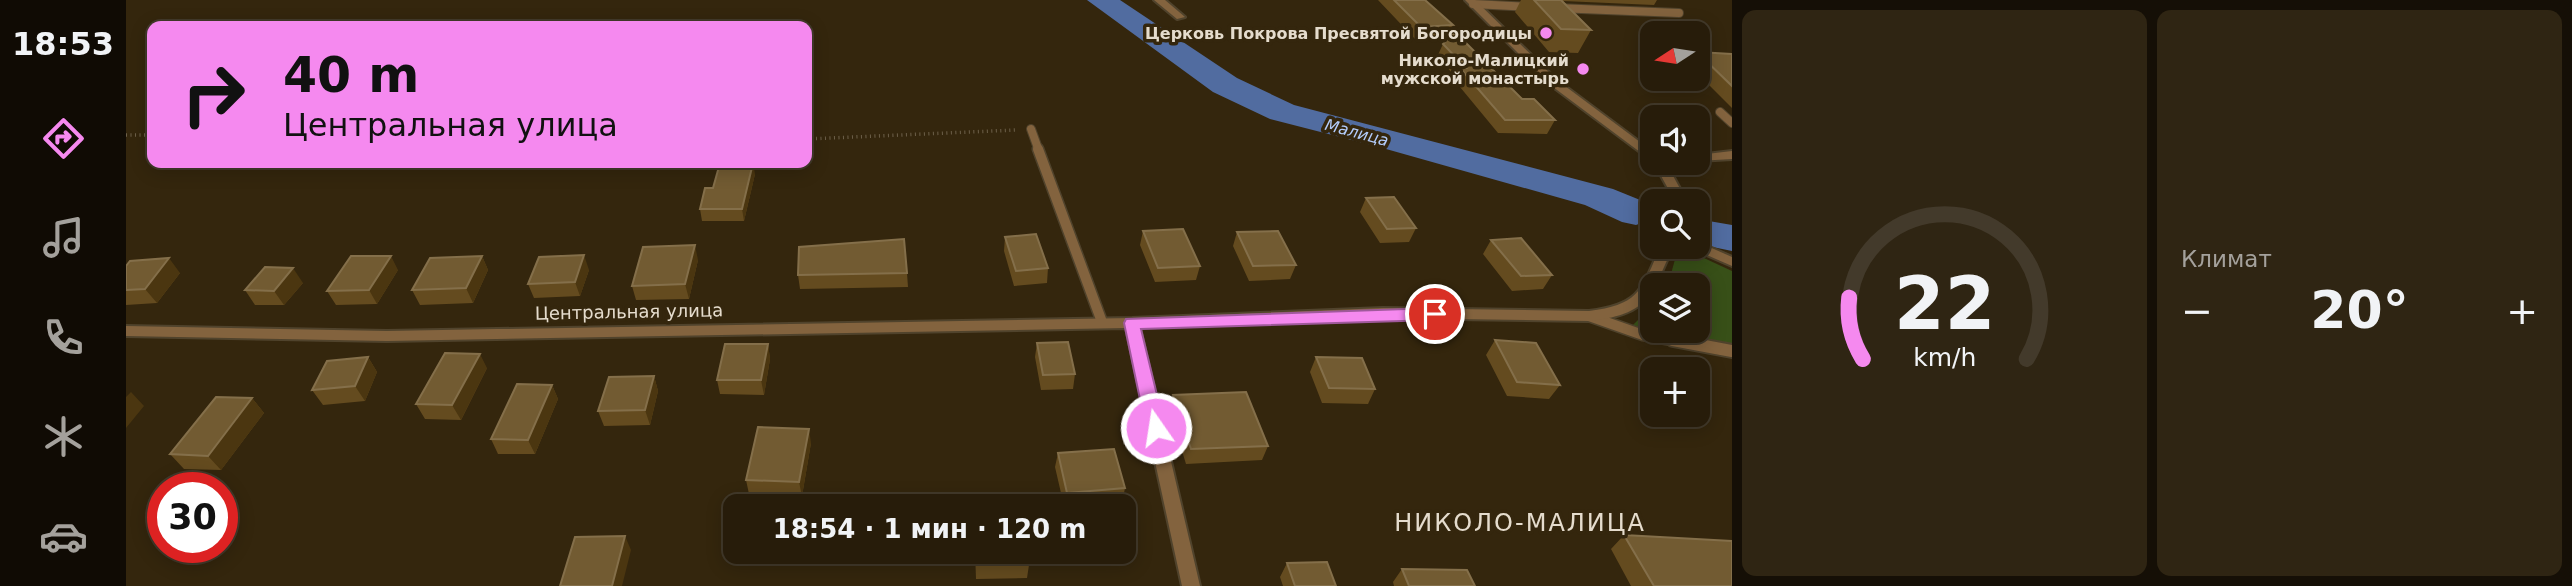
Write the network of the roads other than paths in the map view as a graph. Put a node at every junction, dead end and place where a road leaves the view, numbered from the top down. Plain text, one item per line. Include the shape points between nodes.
1 (1159, 0) edge
2 (1472, 2) edge
3 (1679, 13) dead end
4 (1180, 17) dead end
5 (1720, 112) dead end
6 (1732, 123) edge
7 (1031, 129) road end
8 (1640, 148) edge
9 (1732, 155) edge
10 (1710, 157) edge
11 (1710, 251) edge
12 (1661, 259) edge
13 (1732, 261) edge
14 (1590, 316) junction
15 (1102, 322) junction
16 (1132, 323) junction
17 (126, 331) edge
18 (1732, 351) edge
19 (1191, 586) edge

1 - 4 street
2 - 3 lane
2 - 8 street via 1553,82
5 - 6 lane
7 - 15 lane
9 - 10 street
11 - 13 street
12 - 14 street, Центральная улица via 1641,300 1617,314
14 - 16 street, Центральная улица via 1383,313
14 - 18 lane via 1643,335
15 - 16 street, Центральная улица
15 - 17 street, Центральная улица via 387,336
16 - 19 street

